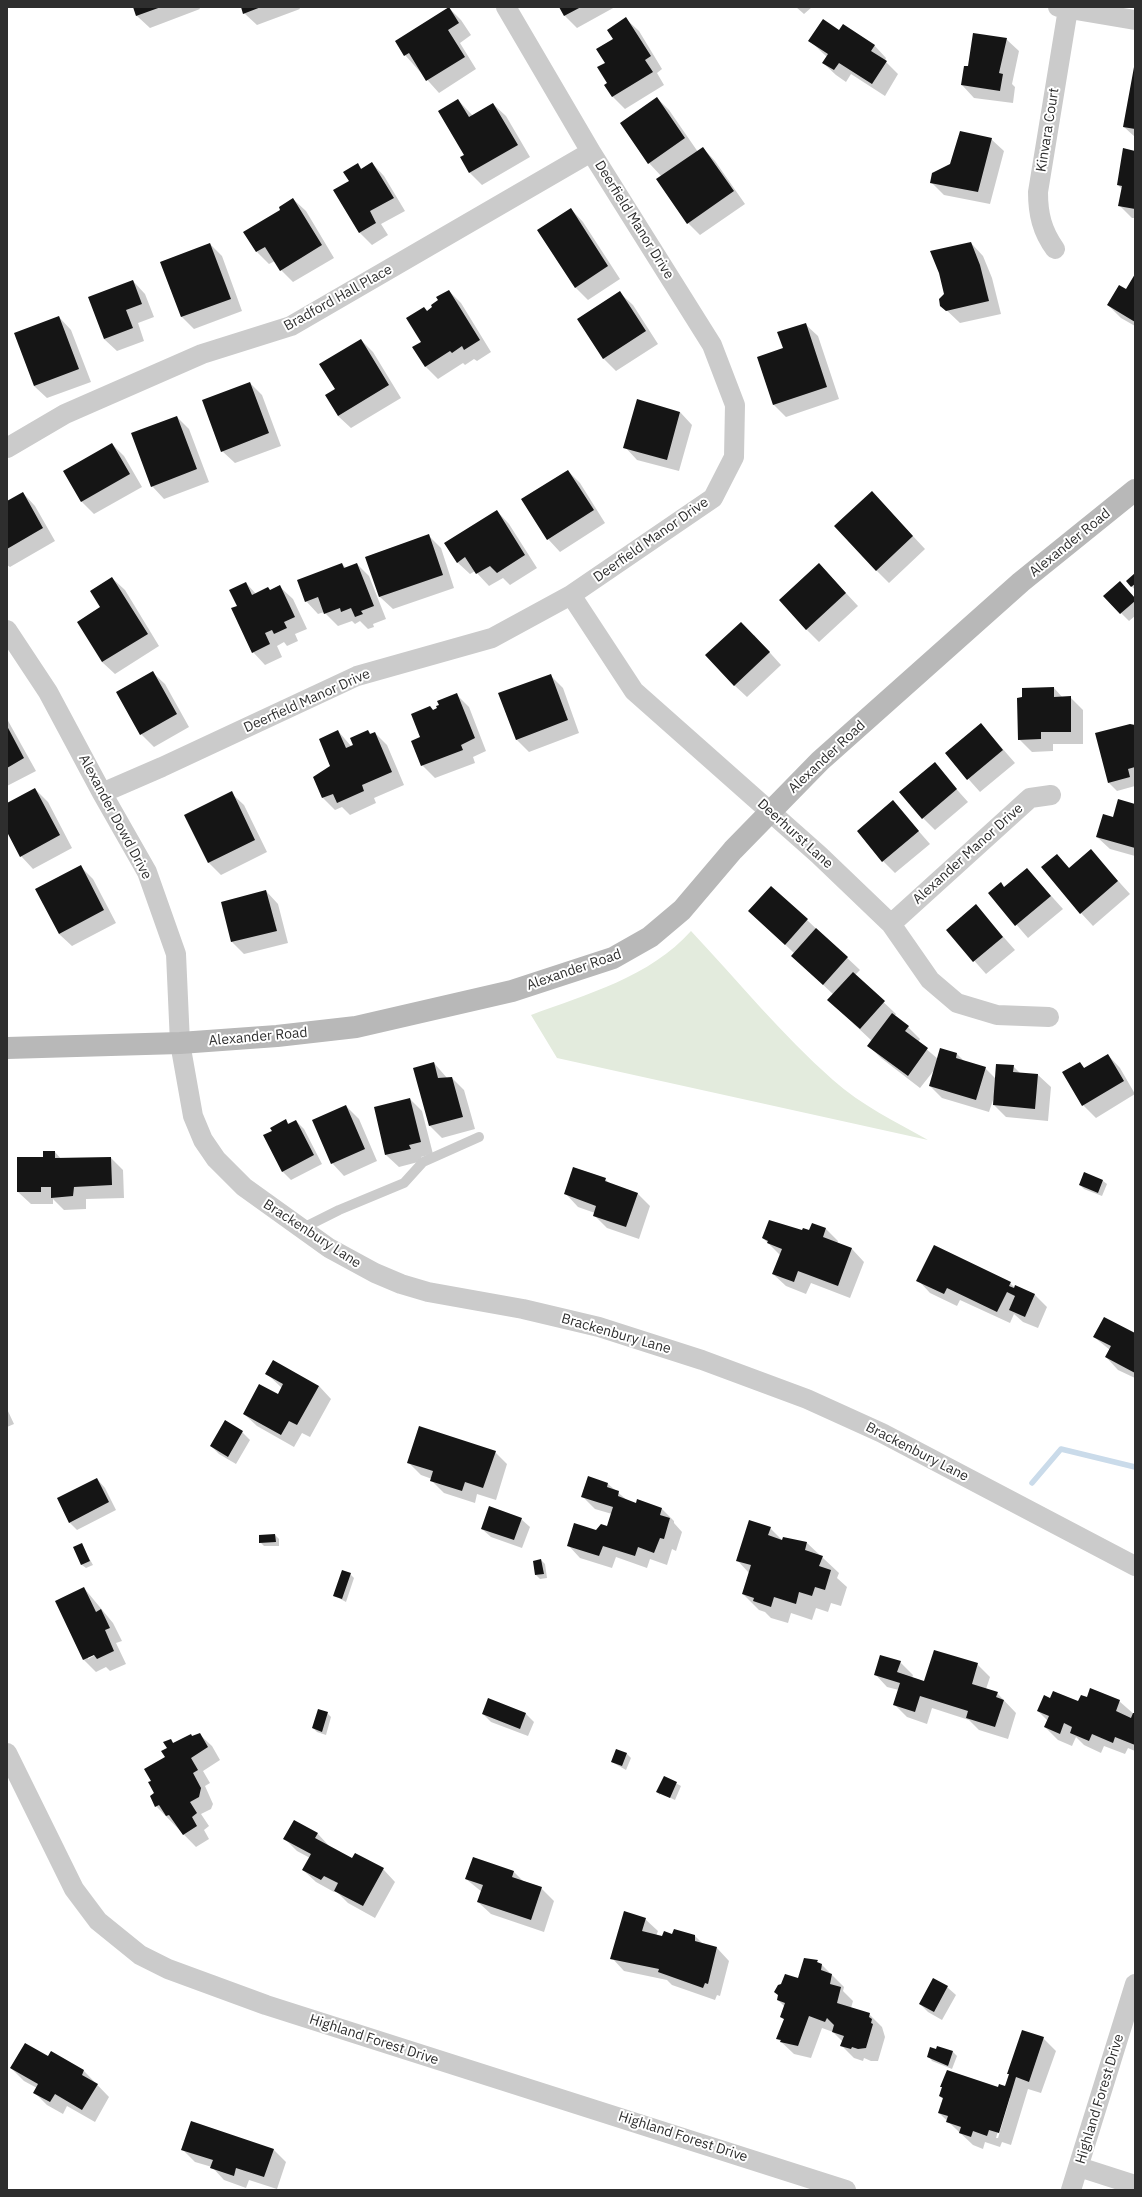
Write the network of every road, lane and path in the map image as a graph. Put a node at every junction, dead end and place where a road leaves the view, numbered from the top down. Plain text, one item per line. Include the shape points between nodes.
1 (506, 7) edge
2 (1063, 8) edge
3 (1135, 20) edge
4 (591, 152) junction
5 (1054, 249) dead end
6 (7, 448) edge
7 (1135, 490) edge
8 (571, 595) junction
9 (7, 630) edge
10 (102, 793) junction
11 (1051, 795) dead end
12 (770, 812) junction
13 (891, 924) junction
14 (1049, 1017) dead end
15 (180, 1043) junction
16 (7, 1048) edge
17 (479, 1137) dead end
18 (301, 1229) junction
19 (1135, 1566) edge
20 (7, 1753) edge
21 (1135, 1984) edge
22 (1079, 2167) junction
23 (1135, 2185) edge
24 (846, 2190) edge
25 (1071, 2190) edge

1 - 4 street, Deerfield Manor Drive
2 - 3 street
2 - 5 street, Kinvara Court via 1038,192 1038,213 1044,232
4 - 6 street, Bradford Hall Place via 291,326 202,354 65,414
4 - 8 street, Deerfield Manor Drive via 712,345 735,405 734,457 713,498
7 - 12 street, Alexander Road via 1021,582 820,761
8 - 10 street, Deerfield Manor Drive via 492,638 357,676
8 - 12 street, Deerhurst Lane via 634,690
9 - 10 street, Alexander Dowd Drive via 48,692
10 - 15 street, Alexander Dowd Drive via 147,872 176,954
11 - 13 street, Alexander Manor Drive via 1030,798
12 - 13 street, Deerhurst Lane
12 - 15 street, Alexander Road via 682,910 650,937 613,958 512,991 356,1027
13 - 14 street, Deerhurst Lane via 930,980 956,1003 997,1015
15 - 16 street, Alexander Road
15 - 18 street, Brackenbury Lane via 193,1116 203,1140 216,1159 244,1187
17 - 18 lane via 423,1162 404,1183
18 - 19 street, Brackenbury Lane via 355,1263 401,1284 428,1292 598,1327 702,1360 807,1399 882,1433
20 - 24 street, Highland Forest Drive via 74,1888 98,1922 140,1955 168,1969 266,2005
21 - 22 street, Highland Forest Drive
22 - 23 street
22 - 25 street, Highland Forest Drive

